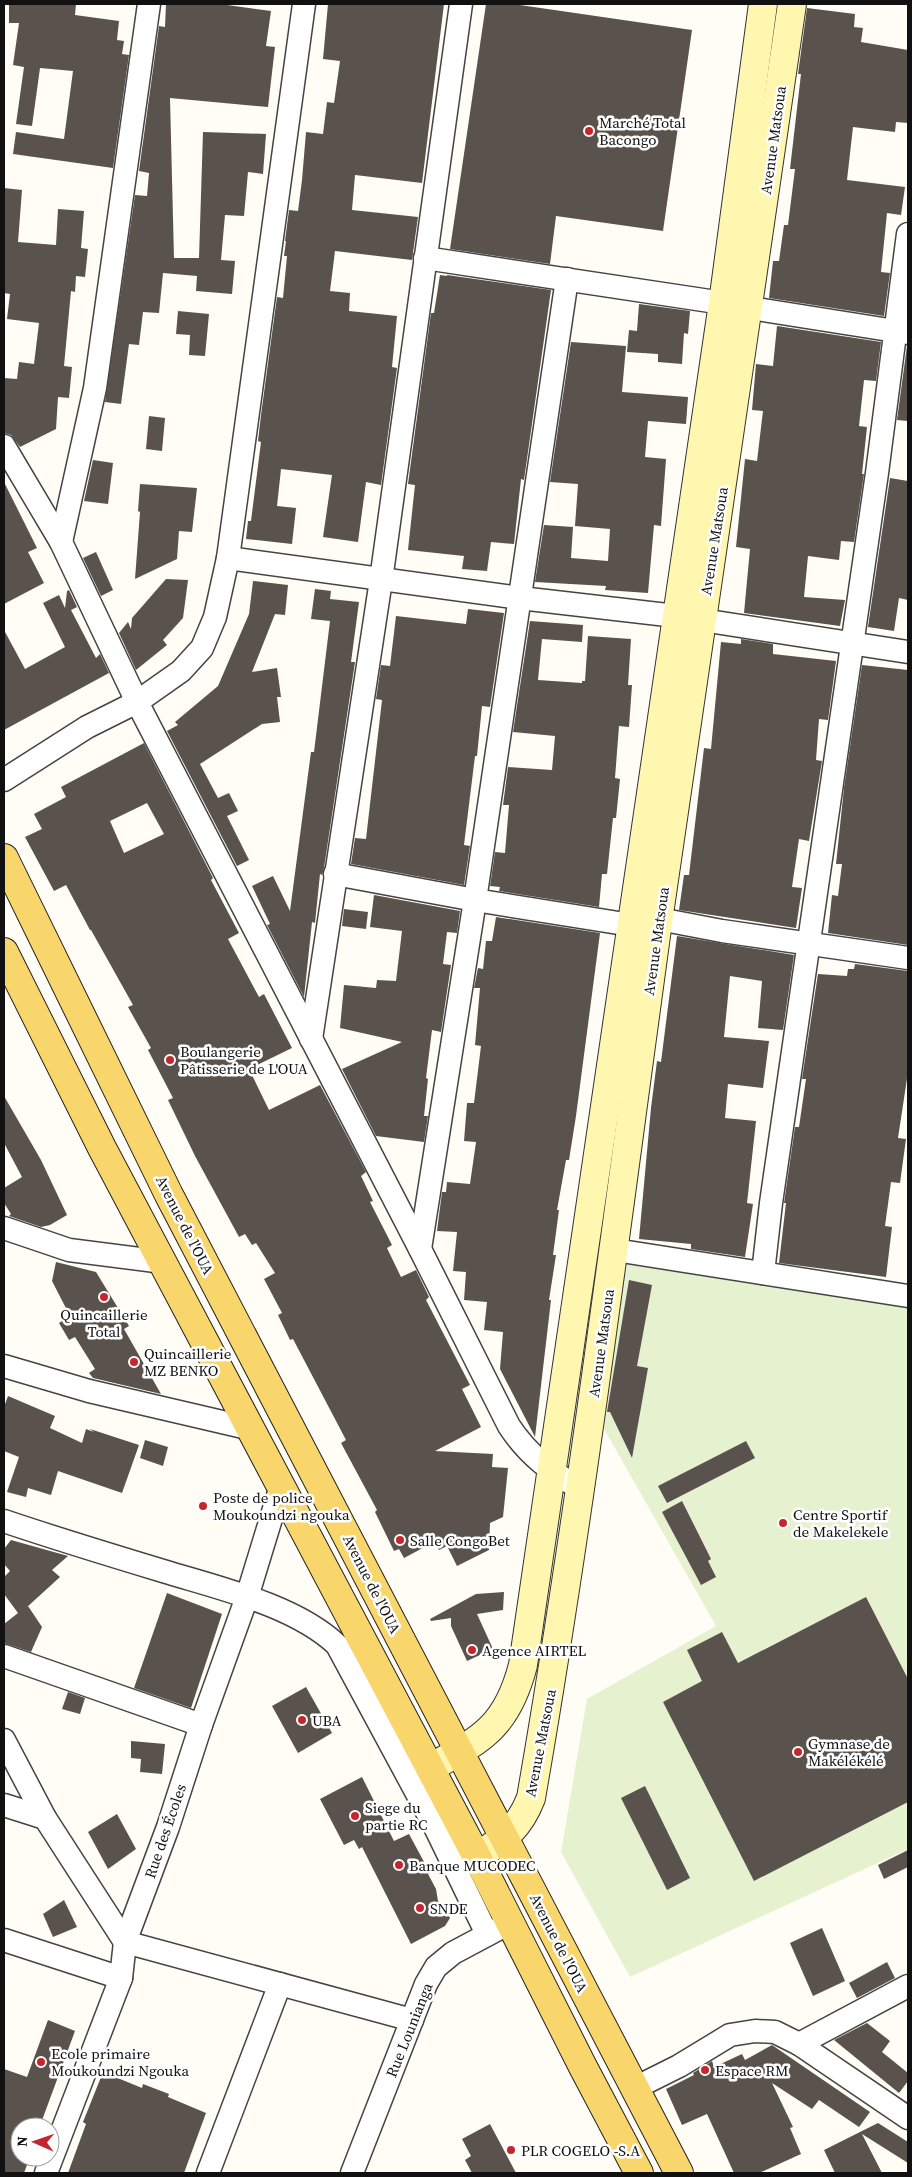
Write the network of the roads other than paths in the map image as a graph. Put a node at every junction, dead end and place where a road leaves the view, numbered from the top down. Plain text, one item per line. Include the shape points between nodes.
1 (149, 4) edge
2 (304, 4) edge
3 (461, 4) edge
4 (763, 4) edge
5 (792, 4) edge
6 (908, 234) edge
7 (425, 258) junction
8 (567, 279) junction
9 (723, 303) junction
10 (750, 308) junction
11 (902, 332) edge
12 (706, 413) junction
13 (732, 418) junction
14 (4, 446) edge
15 (61, 542) junction
16 (228, 558) junction
17 (381, 580) junction
18 (520, 598) junction
19 (688, 618) junction
20 (852, 643) junction
21 (908, 652) edge
22 (137, 702) junction
23 (4, 780) edge
24 (4, 858) edge
25 (335, 874) junction
26 (475, 900) junction
27 (659, 919) junction
28 (631, 925) junction
29 (810, 942) junction
30 (4, 952) edge
31 (908, 958) edge
32 (311, 1039) junction
33 (4, 1228) edge
34 (420, 1249) junction
35 (614, 1250) junction
36 (163, 1262) junction
37 (763, 1273) junction
38 (908, 1296) edge
39 (4, 1366) edge
40 (252, 1429) junction
41 (552, 1473) junction
42 (281, 1486) junction
43 (581, 1489) junction
44 (4, 1521) edge
45 (247, 1597) junction
46 (348, 1639) junction
47 (4, 1656) edge
48 (201, 1725) junction
49 (4, 1740) edge
50 (458, 1752) junction
51 (430, 1768) junction
52 (4, 1805) edge
53 (45, 1818) junction
54 (444, 1820) junction
55 (505, 1838) junction
56 (477, 1857) junction
57 (498, 1929) junction
58 (4, 1940) edge
59 (125, 1942) junction
60 (121, 1978) junction
61 (280, 1984) junction
62 (908, 1986) edge
63 (412, 2020) junction
64 (799, 2044) junction
65 (635, 2088) junction
66 (908, 2118) edge
67 (46, 2173) edge
68 (208, 2173) edge
69 (352, 2173) edge
70 (639, 2173) edge
71 (679, 2173) edge

1 - 15 street via 95,388
2 - 16 street
3 - 7 street
4 - 9 street, Avenue Matsoua
5 - 10 street, Avenue Matsoua
6 - 11 street
7 - 8 street
7 - 17 street
8 - 9 street
8 - 18 street
9 - 12 street, Avenue Matsoua
10 - 11 street
10 - 13 street, Avenue Matsoua
11 - 20 street
12 - 13 street
12 - 19 street, Avenue Matsoua
13 - 19 street, Avenue Matsoua
14 - 15 street
15 - 22 street
16 - 17 street
16 - 22 street via 215,617 202,648 181,671
17 - 18 street
17 - 25 street
18 - 19 street
18 - 26 street
19 - 20 street
19 - 27 street, Avenue Matsoua
19 - 28 street, Avenue Matsoua
20 - 21 street
20 - 29 street
22 - 23 street via 87,727
22 - 32 street
24 - 50 main road, Avenue de l'OUA via 169,1195
25 - 26 street
25 - 32 street
26 - 28 street
26 - 34 street
27 - 29 street
27 - 35 street, Avenue Matsoua
28 - 41 street, Avenue Matsoua
29 - 31 street
29 - 37 street
30 - 36 main road
32 - 34 street
33 - 36 street via 69,1250
34 - 41 street via 509,1426
35 - 37 street
35 - 43 street, Avenue Matsoua
36 - 40 main road
37 - 38 street
39 - 40 street via 88,1392
40 - 42 main road
41 - 43 street
41 - 50 street, Avenue Matsoua via 518,1684 500,1720
42 - 45 street, Rue des Écoles
42 - 46 main road
43 - 55 street, Avenue Matsoua via 530,1798 521,1820
44 - 45 street
45 - 46 street via 324,1632
45 - 48 street, Rue des Écoles
46 - 51 main road
46 - 54 street
47 - 48 street
48 - 59 street, Rue des Écoles via 168,1827
49 - 53 street
50 - 51 street, Avenue Matsoua
50 - 55 main road, Avenue de l'OUA
51 - 54 main road
52 - 53 street
53 - 59 street
54 - 56 main road
54 - 57 street
55 - 56 street, Avenue Matsoua
55 - 65 main road, Avenue de l'OUA
56 - 57 main road
57 - 63 street, Rue Lounianga via 453,1953 436,1967
57 - 70 main road
58 - 60 street
59 - 60 street, Rue des Écoles
59 - 61 street
60 - 67 street, Rue des Écoles
61 - 63 street
61 - 68 street
62 - 64 street
63 - 69 street, Rue Lounianga
64 - 65 street via 775,2032 730,2035
64 - 66 street
65 - 71 main road, Avenue de l'OUA

